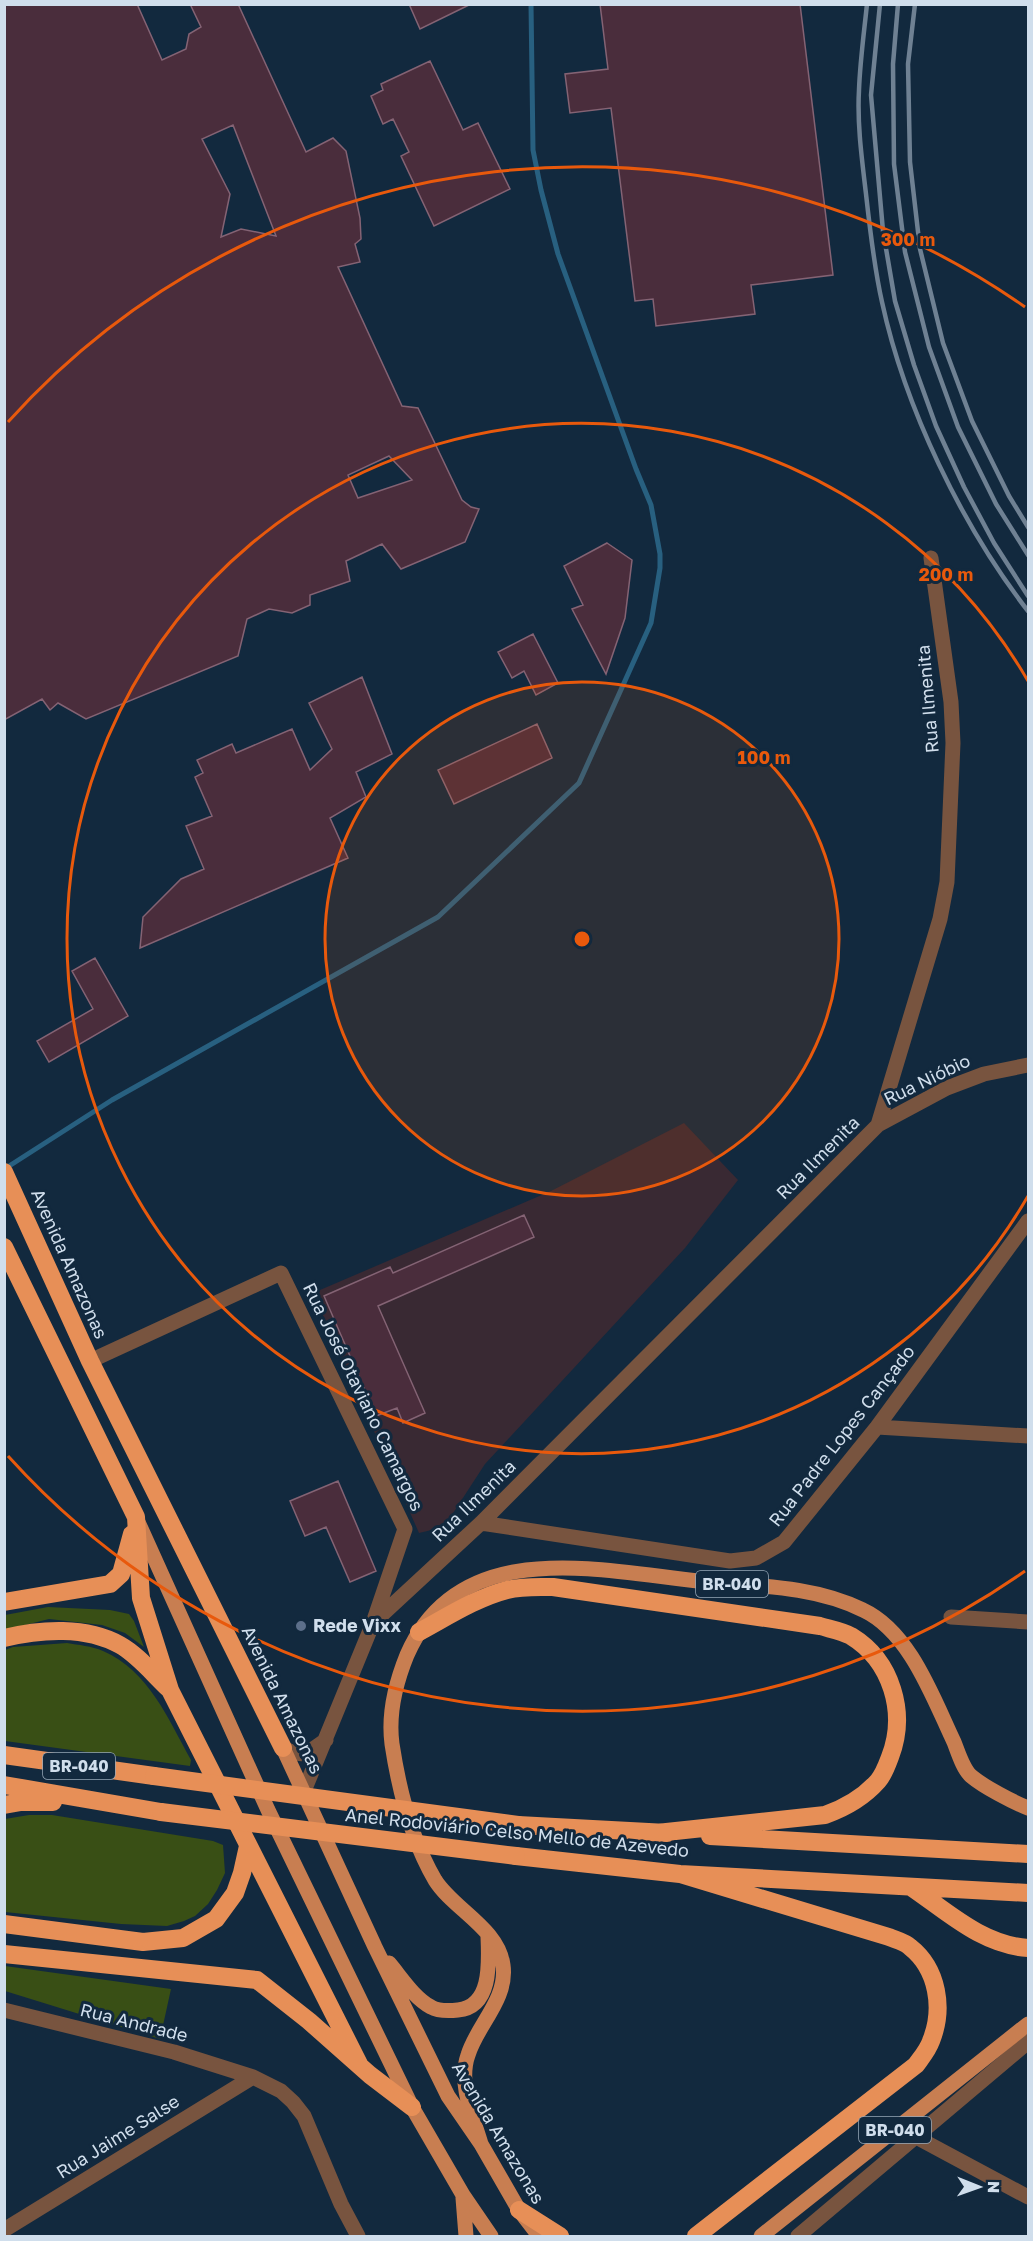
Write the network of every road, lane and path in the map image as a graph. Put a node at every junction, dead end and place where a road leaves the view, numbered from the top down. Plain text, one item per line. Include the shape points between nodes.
1 (931, 558) dead end
2 (1029, 1065) edge
3 (879, 1125) junction
4 (4, 1172) edge
5 (1029, 1221) edge
6 (4, 1247) edge
7 (90, 1361) junction
8 (877, 1427) junction
9 (1029, 1436) edge
10 (136, 1517) junction
11 (481, 1522) junction
12 (4, 1602) edge
13 (951, 1617) dead end
14 (1029, 1622) edge
15 (373, 1623) junction
16 (419, 1632) junction
17 (4, 1638) edge
18 (170, 1690) junction
19 (326, 1740) junction
20 (284, 1748) junction
21 (4, 1755) edge
22 (4, 1785) edge
23 (304, 1791) junction
24 (4, 1805) edge
25 (135, 1807) junction
26 (1029, 1808) edge
27 (657, 1833) junction
28 (248, 1846) junction
29 (1029, 1854) edge
30 (680, 1874) junction
31 (909, 1886) junction
32 (1029, 1893) edge
33 (4, 1924) edge
34 (488, 1934) junction
35 (375, 1947) junction
36 (1029, 1948) edge
37 (4, 1954) edge
38 (4, 2010) edge
39 (1029, 2024) edge
40 (1029, 2042) edge
41 (359, 2064) junction
42 (253, 2077) junction
43 (412, 2107) junction
44 (916, 2137) junction
45 (481, 2144) junction
46 (463, 2195) junction
47 (1029, 2197) edge
48 (519, 2210) junction
49 (4, 2230) edge
50 (358, 2236) edge
51 (466, 2236) edge
52 (491, 2236) edge
53 (539, 2236) edge
54 (560, 2236) edge
55 (696, 2236) edge
56 (761, 2236) edge
57 (798, 2236) edge

1 - 3 street, Rua Ilmenita via 951,702 947,882 940,920
2 - 3 street, Rua Nióbio via 984,1074 947,1088
3 - 11 street, Rua Ilmenita
4 - 7 highway, Avenida Amazonas
5 - 8 street, Rua Padre Lopes Cançado
6 - 10 highway
7 - 15 street, Rua José Otaviano Camargos via 281,1274 405,1529
7 - 20 highway, Avenida Amazonas
8 - 9 street
8 - 11 street, Rua Padre Lopes Cançado via 784,1542 756,1558 730,1561
10 - 12 highway via 121,1574 110,1584
10 - 18 highway via 141,1598
10 - 43 main road via 268,1810
11 - 15 street, Rua Ilmenita
13 - 14 street
15 - 19 street, Rua José Otaviano Camargos
16 - 26 main road, BR-040 via 440,1607 469,1587 513,1570 575,1568 817,1593 866,1611 885,1624 921,1672 969,1775
16 - 27 highway via 495,1594 517,1588 553,1587 820,1626 848,1635 880,1662 895,1699 898,1723 894,1747 879,1780 845,1808 825,1815
16 - 34 main road, BR-040 via 399,1677 391,1720 399,1783 411,1827 436,1882
17 - 18 highway via 55,1631 100,1637 120,1645
18 - 28 highway
19 - 20 street via 298,1755
19 - 23 street, Rua José Otaviano Camargos
20 - 23 main road, Avenida Amazonas
21 - 27 highway, Anel Rodoviário Celso Mello de Azevedo / BR-040, bridge via 518,1825
22 - 25 highway, Anel Rodoviário Celso Mello de Azevedo / BR-040
23 - 35 main road, Avenida Amazonas
24 - 25 highway via 21,1802
25 - 30 highway, Anel Rodoviário Celso Mello de Azevedo / BR-040, bridge
27 - 29 highway, Anel Rodoviário Celso Mello de Azevedo / BR-040
28 - 33 highway via 235,1893 216,1919 183,1938 143,1942
28 - 41 highway
30 - 31 highway, Anel Rodoviário Celso Mello de Azevedo / BR-040
30 - 55 highway via 910,1946 933,1978 938,2000 931,2042 916,2065
31 - 32 highway, Anel Rodoviário Celso Mello de Azevedo / BR-040
31 - 36 highway via 985,1938
34 - 35 main road via 485,1986 477,2001 466,2010 432,2008
34 - 45 main road, BR-040 via 500,1954 503,1980 465,2067 467,2095
35 - 45 main road, Avenida Amazonas via 448,2096
37 - 41 highway via 257,1980
38 - 42 street, Rua Andrade via 174,2052
39 - 56 main road, BR-040
40 - 44 street
41 - 43 highway
42 - 49 street, Rua Jaime Salse
42 - 50 street, Rua Andrade via 281,2091 304,2115
43 - 46 main road
44 - 47 street
44 - 57 street
45 - 48 main road, Avenida Amazonas
46 - 51 main road
46 - 52 main road
48 - 53 main road, Avenida Amazonas
48 - 54 highway

